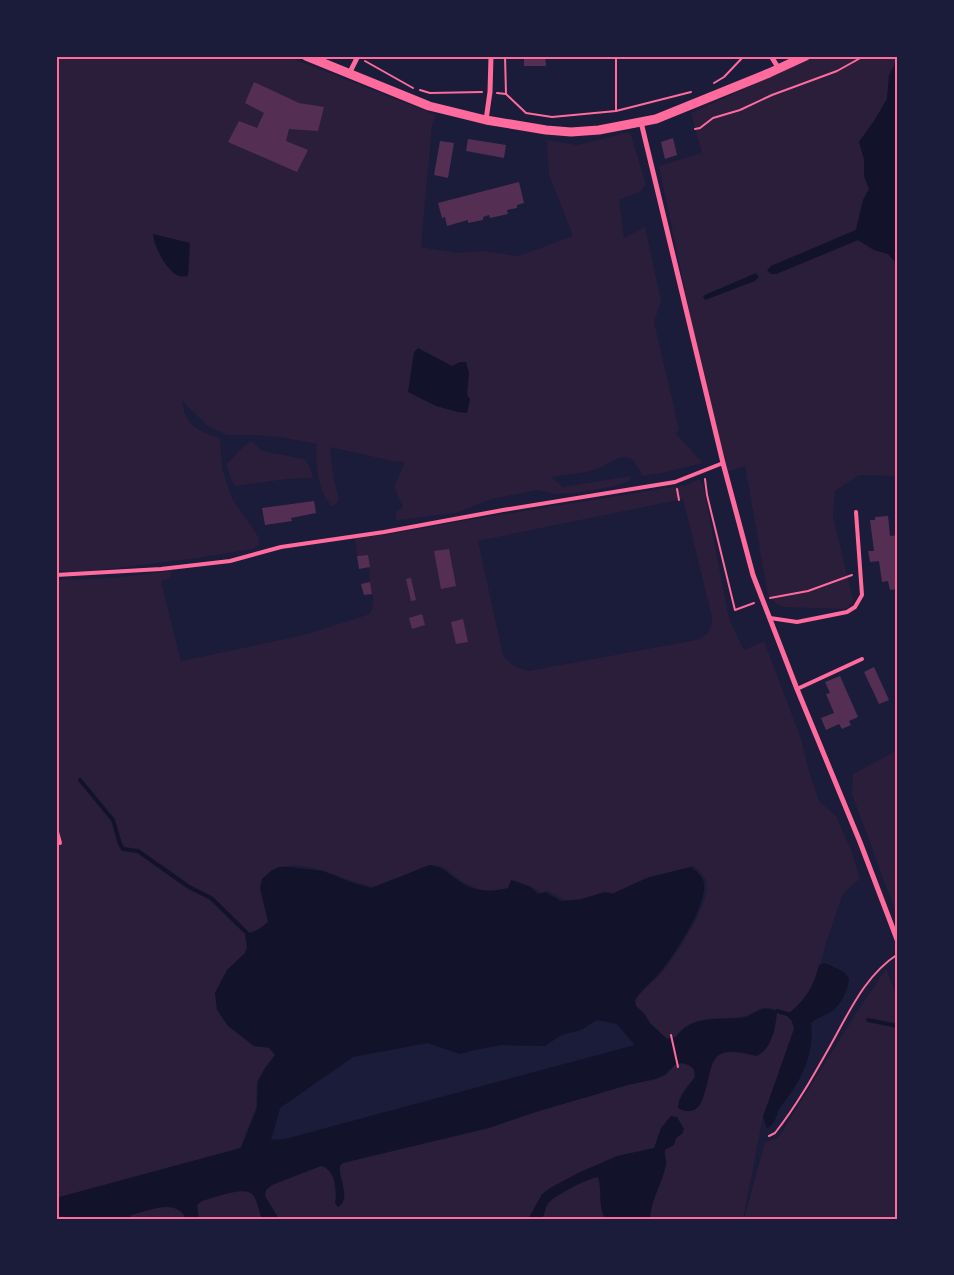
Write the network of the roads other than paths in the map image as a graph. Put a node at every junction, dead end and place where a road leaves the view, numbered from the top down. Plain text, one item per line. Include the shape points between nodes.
1 (306, 56) edge
2 (358, 56) edge
3 (491, 56) edge
4 (770, 56) edge
5 (806, 56) edge
6 (779, 69) junction
7 (350, 74) junction
8 (486, 120) junction
9 (641, 122) junction
10 (723, 463) junction
11 (856, 512) dead end
12 (56, 575) edge
13 (770, 618) junction
14 (862, 659) dead end
15 (797, 689) junction
16 (56, 828) edge
17 (60, 843) dead end
18 (898, 942) edge

1 - 7 street
2 - 7 street
3 - 8 street
4 - 6 street
5 - 6 street
6 - 9 street via 656,119
7 - 8 street via 428,106
8 - 9 street via 571,132
9 - 10 street
10 - 12 lane via 676,482 281,547 230,560 161,569
10 - 13 street via 753,575
11 - 13 lane via 862,595 855,607 848,612 797,622
13 - 15 street
14 - 15 lane
15 - 18 street
16 - 17 lane

